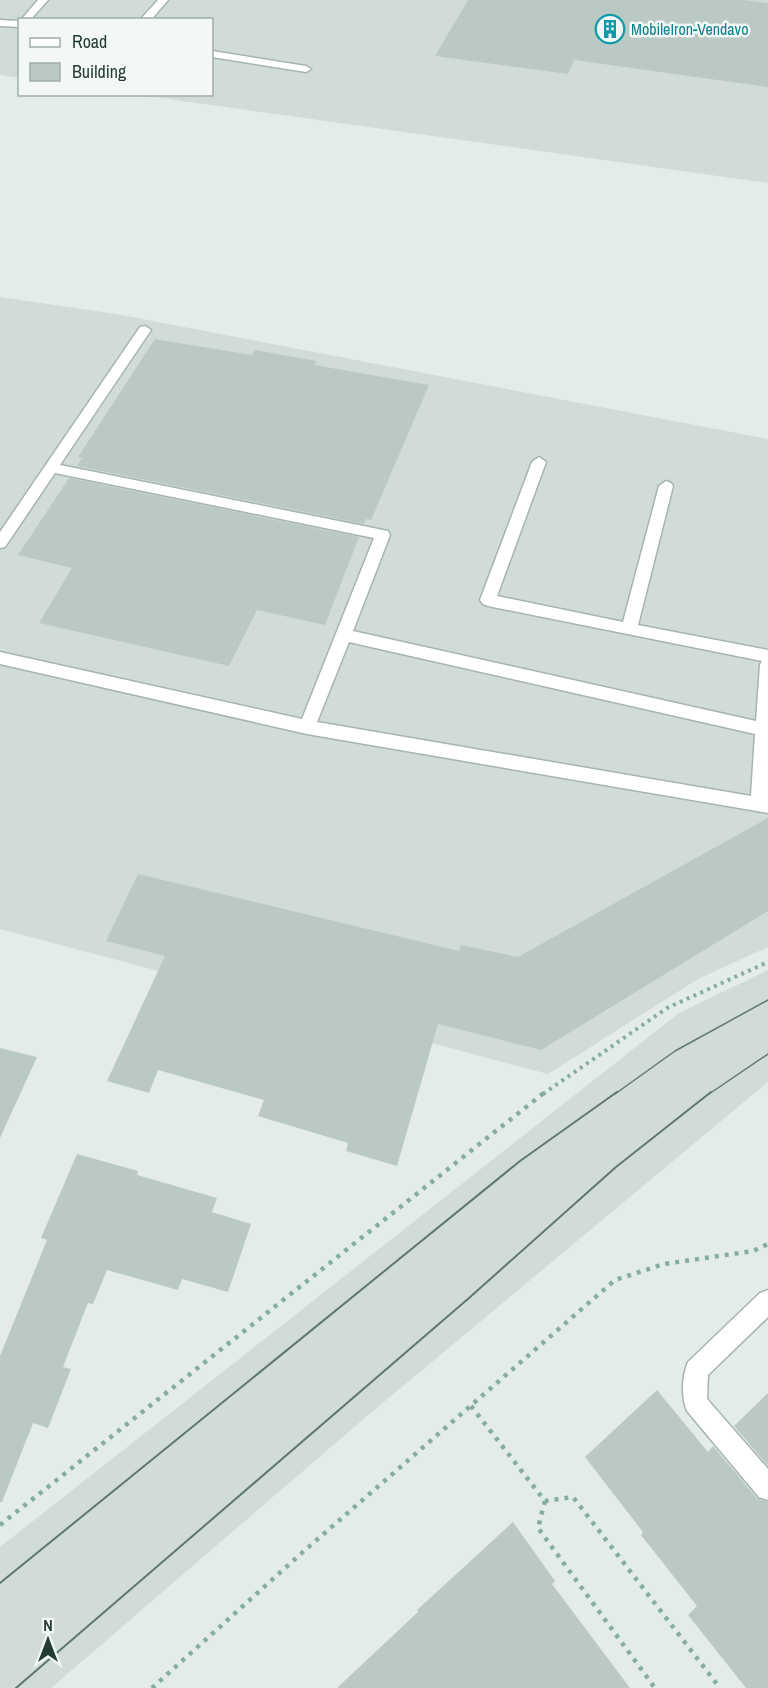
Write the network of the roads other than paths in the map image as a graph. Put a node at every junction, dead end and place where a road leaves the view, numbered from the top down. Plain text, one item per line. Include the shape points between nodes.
1 (43, 0) edge
2 (163, 0) edge
3 (25, 18) edge
4 (147, 18) edge
5 (0, 23) edge
6 (18, 23) edge
7 (213, 54) edge
8 (306, 69) dead end
9 (146, 330) dead end
10 (539, 462) dead end
11 (51, 468) junction
12 (666, 486) dead end
13 (0, 543) edge
14 (629, 629) junction
15 (343, 635) junction
16 (768, 656) edge
17 (0, 658) edge
18 (768, 665) edge
19 (307, 727) junction
20 (764, 729) junction
21 (763, 805) edge
22 (768, 1301) edge
23 (768, 1488) edge

1 - 3 lane
2 - 4 lane
5 - 6 lane
7 - 8 lane
9 - 11 lane
10 - 14 lane via 488,600
11 - 13 lane
11 - 15 lane via 383,534
12 - 14 lane
14 - 16 lane
15 - 19 lane
15 - 20 lane
17 - 19 lane
18 - 20 lane
19 - 21 lane
20 - 21 lane
22 - 23 lane via 696,1370 695,1403

